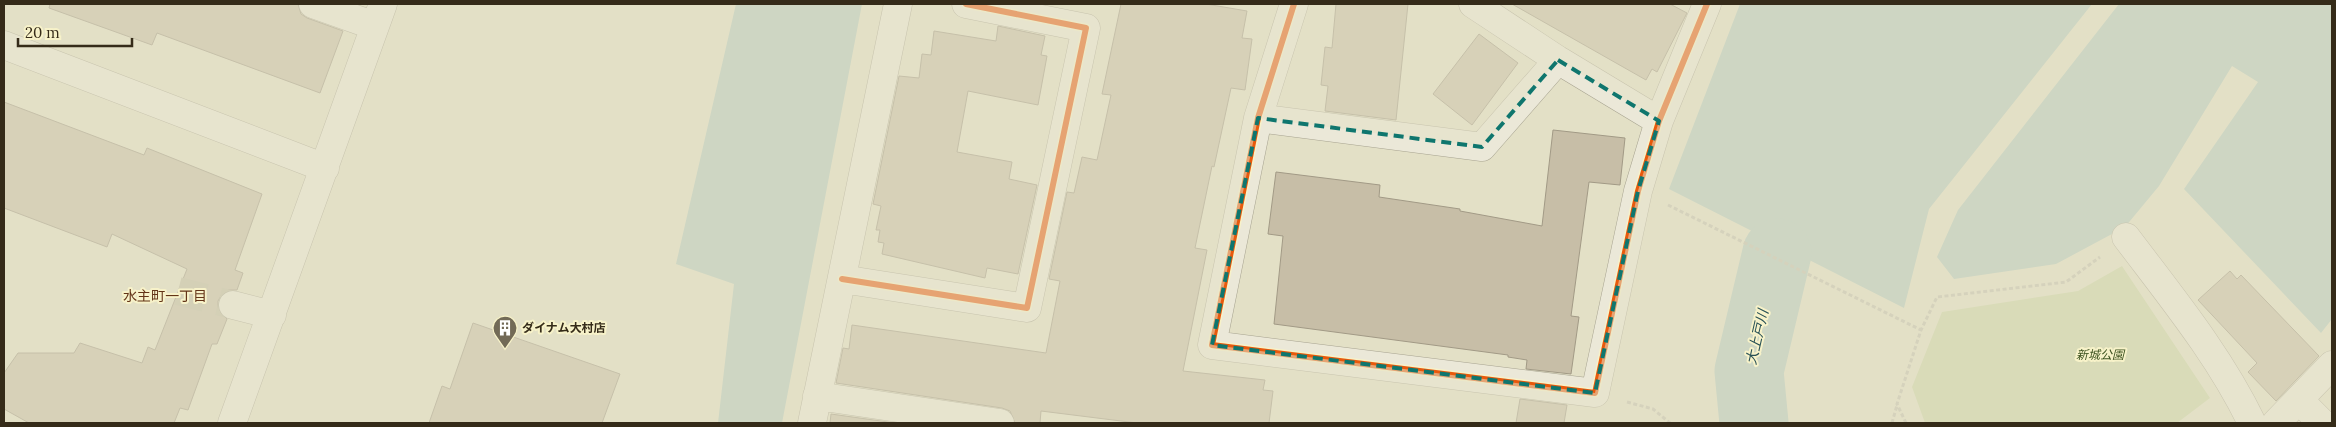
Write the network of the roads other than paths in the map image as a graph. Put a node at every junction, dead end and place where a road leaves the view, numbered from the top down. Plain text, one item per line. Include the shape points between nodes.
1 (313, 4) edge
2 (898, 4) edge
3 (966, 4) edge
4 (1294, 4) edge
5 (1473, 4) edge
6 (1707, 4) edge
7 (379, 15) edge
8 (4, 45) edge
9 (1558, 60) junction
10 (1258, 118) junction
11 (1660, 121) junction
12 (325, 168) junction
13 (2126, 238) road end
14 (842, 279) junction
15 (233, 305) tunnel mouth
16 (272, 315) junction
17 (2332, 365) edge
18 (817, 396) junction
19 (2299, 400) junction
20 (232, 423) edge
21 (812, 423) edge
22 (1000, 423) edge
23 (2252, 423) edge
24 (2276, 423) edge
25 (2322, 423) edge

1 - 7 street
2 - 14 street
3 - 14 street via 1086,28 1027,308
4 - 10 street
5 - 9 street
6 - 11 street
7 - 12 street
8 - 12 street
9 - 10 street via 1482,147
9 - 11 street
10 - 11 street via 1212,345 1595,393 1638,191
12 - 16 street
13 - 23 street via 2209,346 2236,389
14 - 18 street
15 - 16 street
16 - 20 street
17 - 19 street
18 - 21 street
18 - 22 street
19 - 24 street
19 - 25 street

